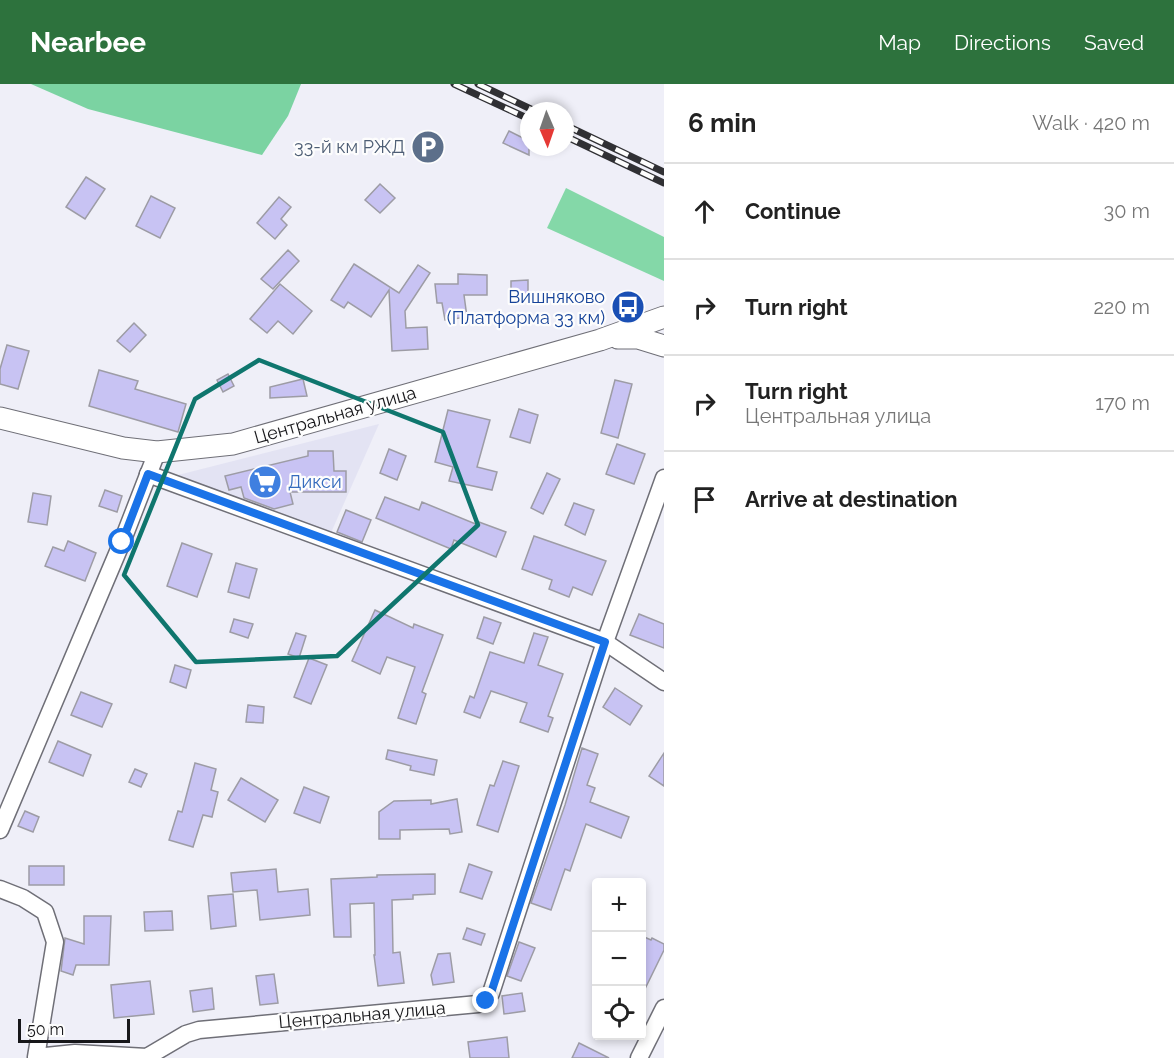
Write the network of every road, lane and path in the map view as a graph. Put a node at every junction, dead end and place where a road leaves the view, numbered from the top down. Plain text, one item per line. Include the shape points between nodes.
1 (664, 317) edge
2 (600, 340) junction
3 (664, 346) edge
4 (0, 418) edge
5 (157, 452) junction
6 (148, 474) junction
7 (664, 478) edge
8 (605, 642) junction
9 (664, 682) edge
10 (0, 830) edge
11 (0, 889) edge
12 (664, 1008) edge
13 (35, 1057) edge
14 (148, 1058) edge
15 (639, 1058) edge

1 - 2 street, Центральная улица
2 - 3 street via 638,338
2 - 5 street, Центральная улица via 233,444
4 - 5 street, Центральная улица via 123,448
5 - 6 street
6 - 8 street
6 - 10 street
7 - 8 street, Центральная улица
8 - 9 street
8 - 14 street, Центральная улица via 486,1001 199,1030
11 - 13 street, Центральная улица via 45,912 56,942
12 - 15 street
13 - 14 street, Центральная улица via 75,1053

